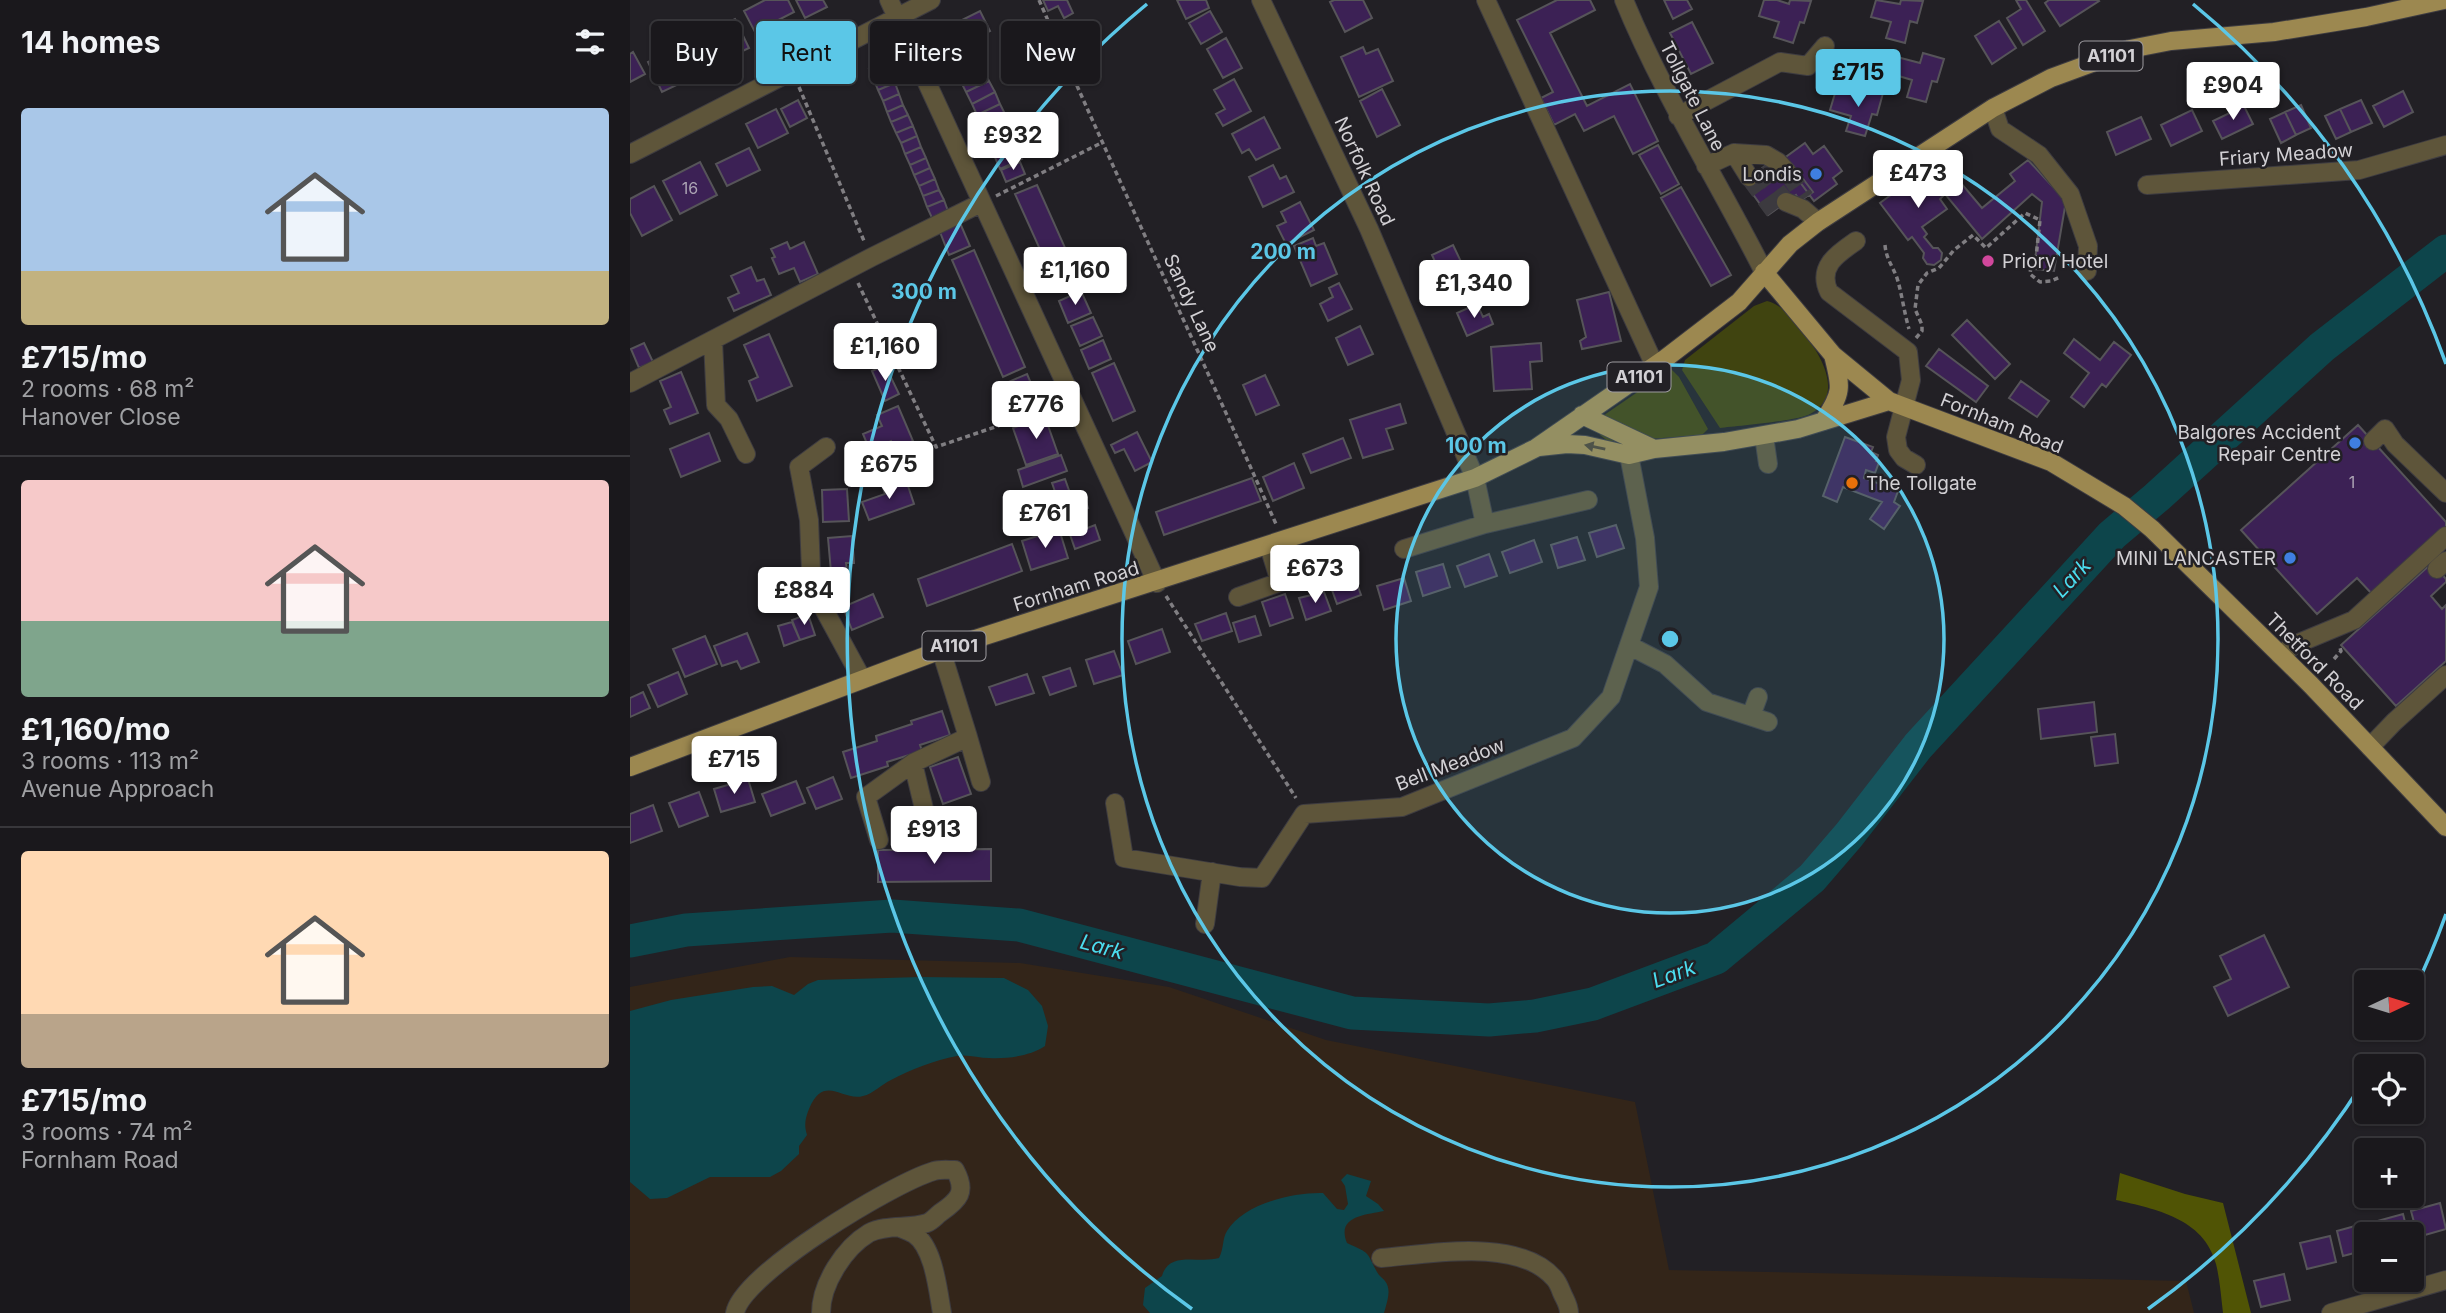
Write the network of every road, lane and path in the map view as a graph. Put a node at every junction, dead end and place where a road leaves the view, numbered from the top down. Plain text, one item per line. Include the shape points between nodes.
1 (889, 0) edge
2 (931, 0) edge
3 (1039, 0) edge
4 (1261, 0) edge
5 (1486, 0) edge
6 (1624, 0) edge
7 (2444, 0) edge
8 (896, 19) junction
9 (856, 39) edge
10 (1825, 46) dead end
11 (768, 84) edge
12 (797, 84) edge
13 (1993, 108) junction
14 (1678, 116) junction
15 (1101, 142) junction
16 (2446, 145) edge
17 (1734, 153) junction
18 (630, 154) edge
19 (1706, 166) junction
20 (1787, 172) tunnel mouth
21 (1755, 173) tunnel mouth
22 (2147, 185) dead end
23 (981, 203) junction
24 (1780, 207) tunnel mouth
25 (1818, 222) junction
26 (1856, 241) dead end
27 (1885, 245) dead end
28 (872, 257) junction
29 (851, 268) junction
30 (2087, 271) dead end
31 (1764, 272) junction
32 (2060, 277) dead end
33 (713, 341) junction
34 (1833, 355) junction
35 (1656, 366) junction
36 (630, 383) edge
37 (1073, 400) junction
38 (1896, 404) junction
39 (1583, 415) junction
40 (1824, 421) junction
41 (1764, 436) junction
42 (2373, 441) dead end
43 (826, 447) dead end
44 (1536, 447) junction
45 (1654, 449) junction
46 (746, 454) dead end
47 (1629, 455) junction
48 (1768, 464) dead end
49 (1916, 465) dead end
50 (1475, 478) junction
51 (2446, 493) edge
52 (1588, 500) dead end
53 (1485, 524) junction
54 (2152, 529) joint
55 (2446, 536) edge
56 (1276, 544) junction
57 (1404, 549) dead end
58 (1317, 572) dead end
59 (1280, 582) junction
60 (1157, 583) junction
61 (1238, 597) dead end
62 (1630, 646) junction
63 (941, 650) junction
64 (2280, 655) junction
65 (2446, 675) edge
66 (862, 679) junction
67 (1758, 697) dead end
68 (968, 737) junction
69 (2370, 747) junction
70 (913, 763) junction
71 (630, 767) edge
72 (981, 782) dead end
73 (1115, 803) dead end
74 (925, 813) dead end
75 (1304, 814) junction
76 (2446, 827) edge
77 (879, 840) dead end
78 (1212, 872) junction
79 (1205, 925) dead end
80 (898, 1227) junction
81 (1381, 1258) dead end
82 (2446, 1280) edge
83 (2339, 1312) edge
84 (734, 1313) edge
85 (821, 1313) edge
86 (942, 1313) edge
87 (1569, 1313) edge

1 - 8 street
2 - 8 street
3 - 15 path, Sandy Lane
4 - 50 street, Norfolk Road via 1369,229
5 - 35 street
6 - 14 street, Tollgate Lane
7 - 13 main road, A1101 via 2274,32 2130,49 2051,78
8 - 9 street
8 - 23 street
10 - 14 street via 1808,66 1780,62
11 - 18 street
12 - 28 path
13 - 25 main road, A1101
13 - 30 street via 2000,129 2039,155 2070,194 2088,246
14 - 19 street, Tollgate Lane
15 - 23 path
15 - 56 path, Sandy Lane via 1190,330
16 - 22 street, Friary Meadow via 2359,170 2168,189
17 - 19 street
17 - 20 street via 1766,156
17 - 21 street
19 - 31 street, Tollgate Lane
23 - 28 street
23 - 37 street
24 - 25 street via 1804,204
25 - 31 main road, A1101
26 - 38 street via 1830,262 1825,284 1829,292 1908,352 1911,380
27 - 32 path via 1886,258 1898,280 1910,345 1922,331 1915,309 1918,285 1973,235 1986,248 2025,212 2040,220 2035,267 2031,266 2030,274 2040,282
28 - 29 street
29 - 33 street
29 - 37 path via 936,447
31 - 34 main road, Tollgate Lane
31 - 35 main road, Fornham Road / A1101 via 1739,302
33 - 36 street
33 - 46 street via 716,405 729,419
34 - 38 main road, Tollgate Lane
34 - 40 main road via 1839,396
35 - 39 main road, Fornham Road / A1101
37 - 60 street
38 - 40 main road, Fornham Road / A1101
38 - 49 street via 1898,450
38 - 54 main road, Fornham Road via 2051,462 2124,506
39 - 44 main road, Fornham Road / A1101
39 - 45 main road
40 - 41 main road, Fornham Road / A1101
41 - 45 main road, Fornham Road / A1101
41 - 48 street
42 - 51 street via 2385,429
43 - 66 street via 799,467 811,571 819,600
47 -> 44 main road, Fornham Road / A1101 via 1586,445
44 - 50 main road, Fornham Road / A1101
45 - 47 main road, Fornham Road / A1101
47 - 62 street, Bell Meadow via 1649,567 1649,587
50 - 53 street, Norfolk Road
50 - 56 main road, Fornham Road / A1101
52 - 53 street
53 - 57 street
54 - 64 main road, Thetford Road
55 - 64 street via 2354,620
56 - 59 street
56 - 60 main road, Fornham Road / A1101
58 - 59 street
59 - 61 street
60 - 63 main road, Fornham Road / A1101
60 - 75 path via 1291,787
62 - 67 street via 1665,664 1707,702 1759,719
62 - 75 street, Bell Meadow via 1611,697 1573,738 1402,807
63 - 66 main road, Fornham Road / A1101
63 - 68 street
64 - 69 main road, Thetford Road
65 - 69 street
66 - 71 main road, Fornham Road / A1101
68 - 70 street
68 - 72 street
69 - 76 main road, Thetford Road
70 - 74 street
70 - 77 street via 866,797
73 - 78 street via 1124,858
75 - 78 street via 1262,878
78 - 79 street
80 - 84 street via 928,1222 950,1206 961,1194 955,1170 936,1170 912,1180 837,1221 749,1288
80 - 85 street via 872,1232 857,1242 826,1284
80 - 86 street via 916,1235 927,1251
81 - 87 street via 1481,1251 1531,1261 1555,1279
82 - 83 street

